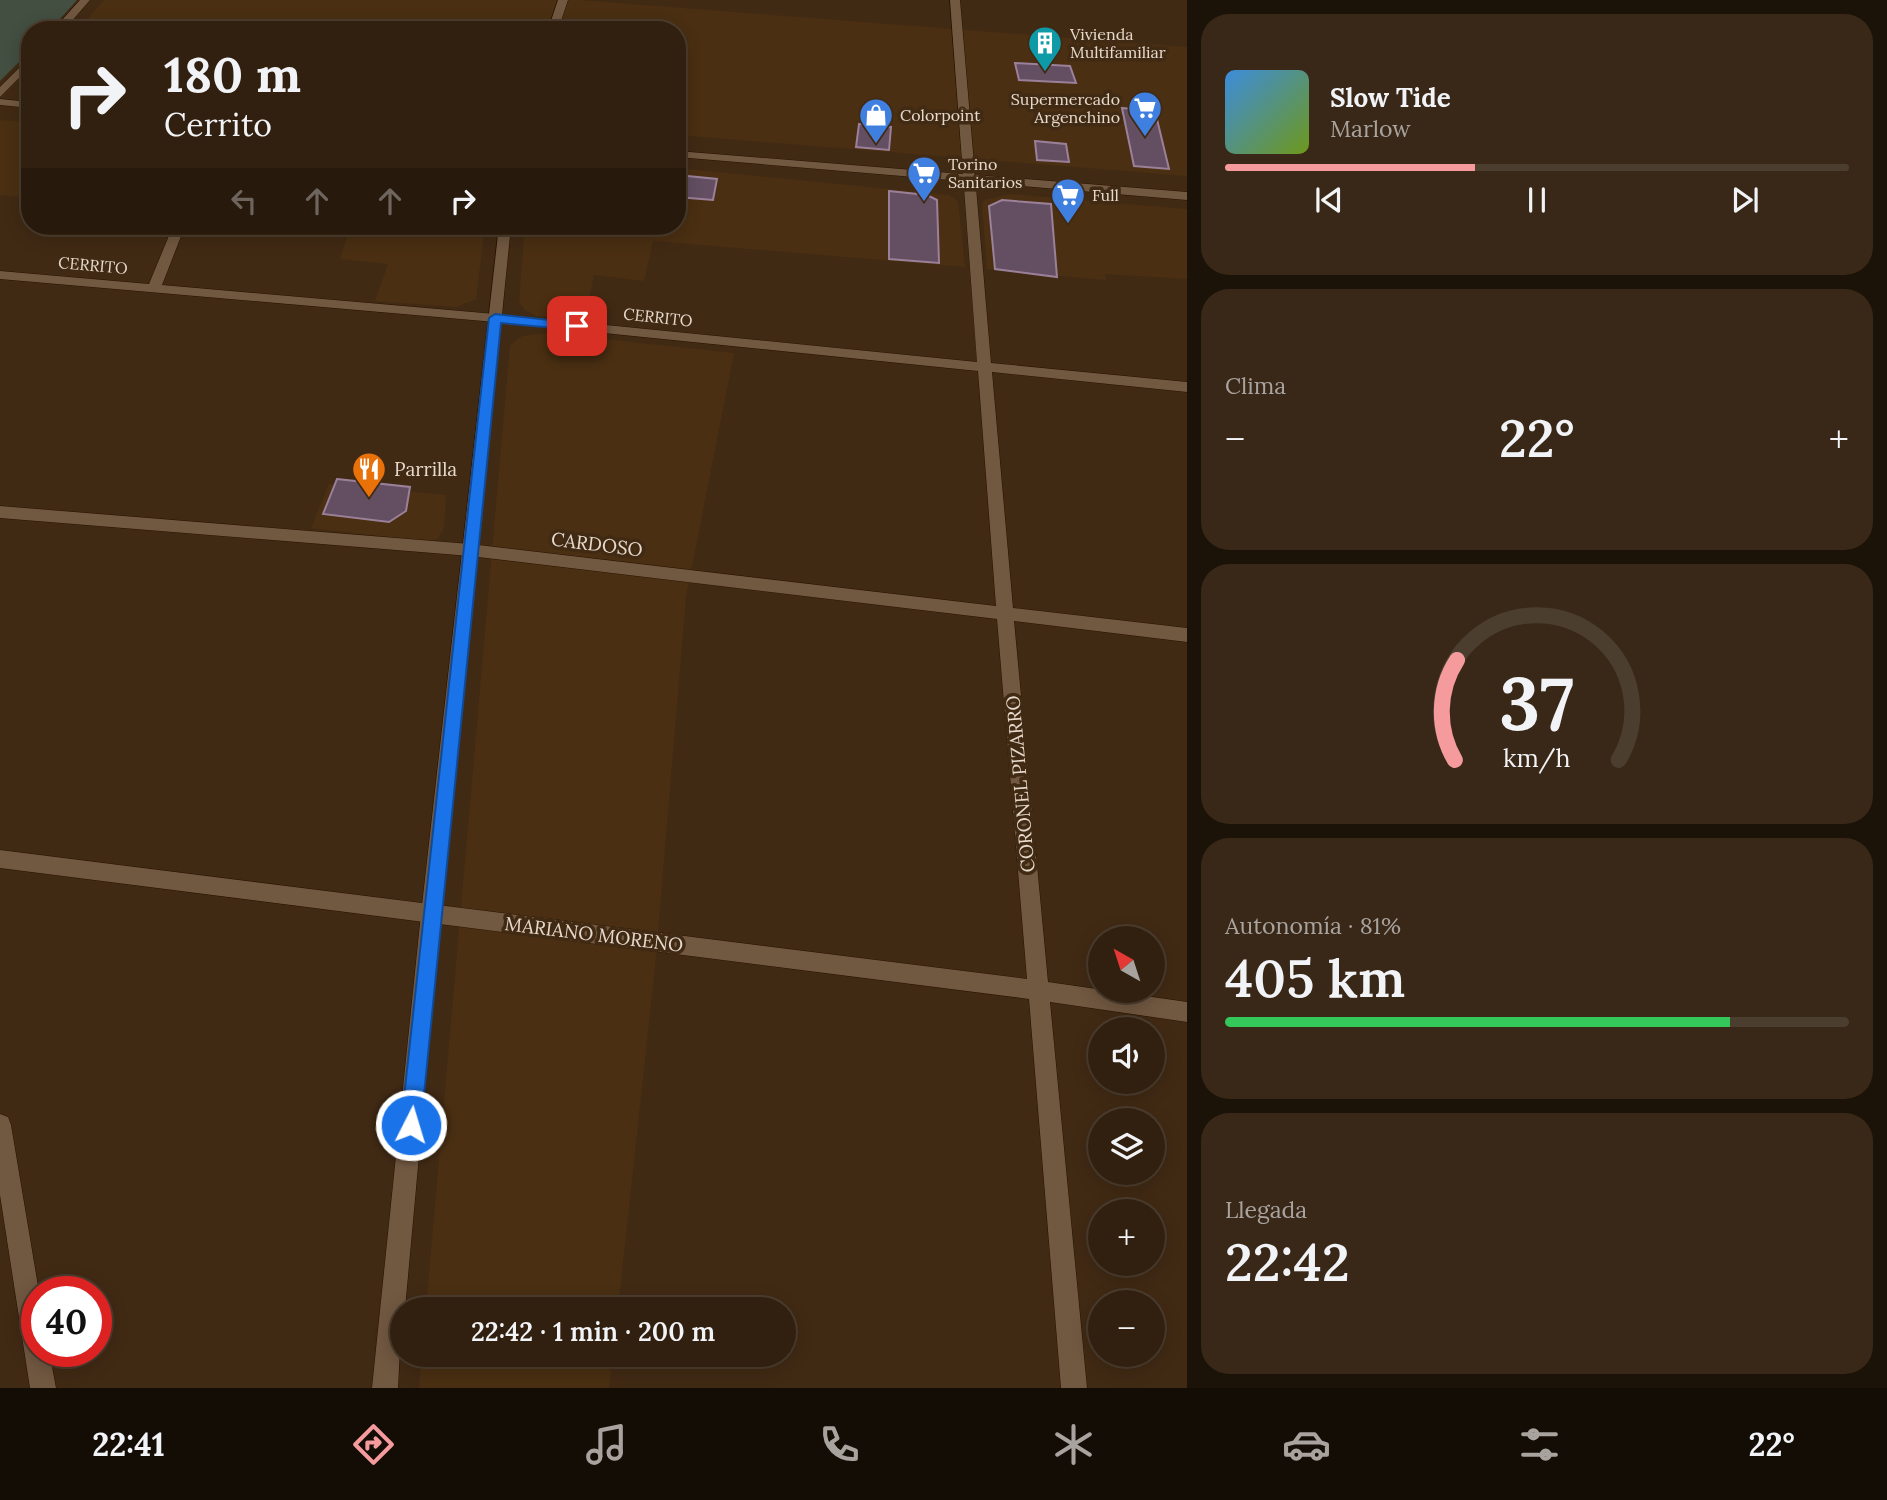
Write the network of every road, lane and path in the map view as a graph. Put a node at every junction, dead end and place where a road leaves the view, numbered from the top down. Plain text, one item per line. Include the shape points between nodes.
1 (85, 0) edge
2 (563, 0) edge
3 (955, 0) edge
4 (66, 21) edge
5 (556, 21) edge
6 (21, 70) edge
7 (0, 94) edge
8 (0, 102) edge
9 (21, 104) edge
10 (686, 155) edge
11 (971, 179) junction
12 (1187, 196) edge
13 (175, 235) edge
14 (504, 235) edge
15 (0, 275) edge
16 (154, 288) junction
17 (495, 318) junction
18 (986, 368) junction
19 (1187, 387) edge
20 (0, 512) edge
21 (470, 550) junction
22 (1005, 615) junction
23 (1187, 635) edge
24 (0, 859) edge
25 (431, 914) junction
26 (1037, 990) junction
27 (1187, 1012) edge
28 (0, 1125) edge
29 (43, 1388) edge
30 (386, 1388) edge
31 (1074, 1388) edge

1 - 4 street
2 - 5 street
3 - 11 street, CORONEL PIZARRO
6 - 7 street
8 - 9 street
10 - 11 street
11 - 12 street
11 - 18 street, CORONEL PIZARRO
13 - 16 street
14 - 17 street
15 - 16 street, CERRITO
16 - 17 street, CERRITO
17 - 18 street, CERRITO
17 - 21 street
18 - 19 street, CERRITO
18 - 22 street, CORONEL PIZARRO
20 - 21 street, CARDOSO
21 - 22 street, CARDOSO
21 - 25 street
22 - 23 street, CARDOSO
22 - 26 street, CORONEL PIZARRO
24 - 25 street, MARIANO MORENO
25 - 26 street, MARIANO MORENO
25 - 30 street
26 - 27 street, MARIANO MORENO
26 - 31 street, CORONEL PIZARRO
28 - 29 street

